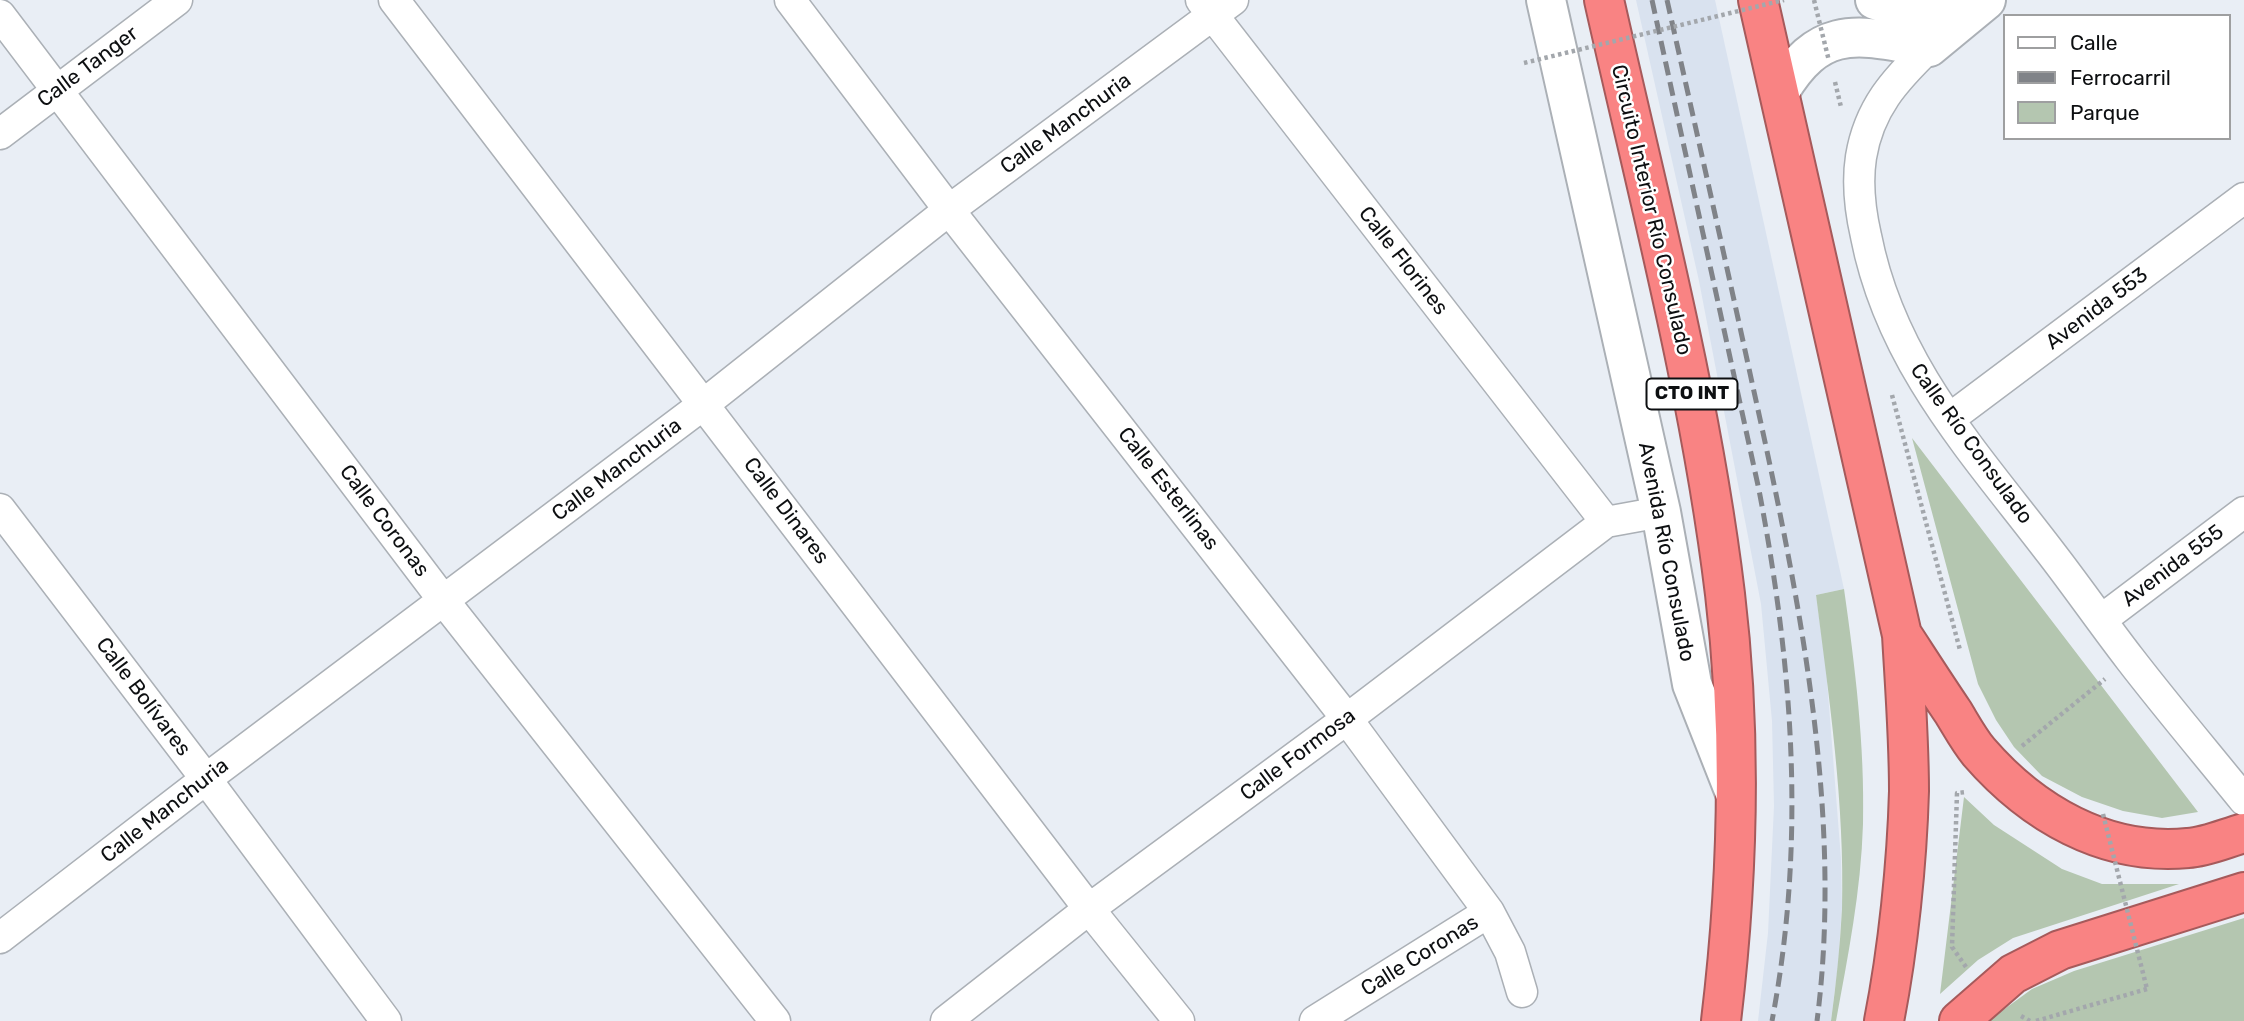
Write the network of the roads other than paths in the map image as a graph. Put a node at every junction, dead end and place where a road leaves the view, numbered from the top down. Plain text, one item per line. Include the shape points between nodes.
1 (177, 0) edge
2 (394, 0) edge
3 (790, 0) edge
4 (1546, 0) edge
5 (1604, 0) edge
6 (1758, 0) edge
7 (1875, 0) edge
8 (1216, 5) edge
9 (1978, 6) edge
10 (0, 15) edge
11 (1929, 47) junction
12 (57, 90) junction
13 (1780, 90) junction
14 (0, 134) edge
15 (2244, 198) edge
16 (950, 210) junction
17 (704, 404) junction
18 (1950, 419) junction
19 (0, 509) edge
20 (1661, 512) junction
21 (2244, 512) edge
22 (1606, 522) junction
23 (444, 601) junction
24 (2102, 620) junction
25 (1902, 635) junction
26 (1347, 719) junction
27 (206, 779) junction
28 (1736, 795) junction
29 (2244, 800) edge
30 (2244, 833) edge
31 (2244, 892) edge
32 (1089, 909) junction
33 (1489, 912) junction
34 (0, 938) edge
35 (1522, 992) dead end
36 (386, 1021) edge
37 (775, 1021) edge
38 (946, 1021) edge
39 (1179, 1021) edge
40 (1315, 1021) edge
41 (1721, 1021) edge
42 (1884, 1021) edge
43 (1959, 1021) edge

1 - 12 street, Calle Tanger
2 - 17 street, Calle Dinares
3 - 16 street, Calle Esterlinas
4 - 20 main road, Avenida Río Consulado / CTO INT
5 - 28 highway, Circuito Interior Río Consulado / CTO INT via 1711,492 1727,609
6 - 13 highway
7 - 9 main road via 1922,9
8 - 16 street, Calle Manchuria
8 - 22 street, Calle Florines
9 - 11 main road
10 - 12 street, Calle Coronas
11 - 13 main road via 1851,36 1836,39 1802,60
11 - 18 street, Calle Río Consulado via 1877,107 1863,148 1859,185 1869,253 1893,327 1924,384
12 - 14 street, Calle Tanger
12 - 23 street, Calle Coronas
13 - 25 highway
15 - 18 street, Avenida 553
16 - 17 street, Calle Manchuria
16 - 26 street, Calle Esterlinas
17 - 23 street, Calle Manchuria
17 - 32 street, Calle Dinares
18 - 24 street, Calle Río Consulado
19 - 27 street, Calle Bolívares
20 - 22 street, Calle Formosa
20 - 28 main road, Avenida Río Consulado / CTO INT via 1692,684
21 - 24 street, Avenida 555
22 - 26 street, Calle Formosa
23 - 27 street, Calle Manchuria
23 - 37 street, Calle Coronas
24 - 29 street, Calle Río Consulado
25 - 30 highway via 1978,750 2013,788 2055,818 2084,833 2154,848 2190,848
25 - 42 highway via 1909,792 1899,916
26 - 32 street, Calle Formosa
26 - 33 street, Calle Esterlinas
27 - 34 street, Calle Manchuria
27 - 36 street, Calle Bolívares
28 - 41 highway, Avenida Río Consulado / CTO INT via 1731,924
31 - 43 highway via 2060,950 2013,974
32 - 38 street, Calle Formosa
32 - 39 street, Calle Dinares
33 - 35 street, Calle Esterlinas via 1510,952
33 - 40 street, Calle Coronas

